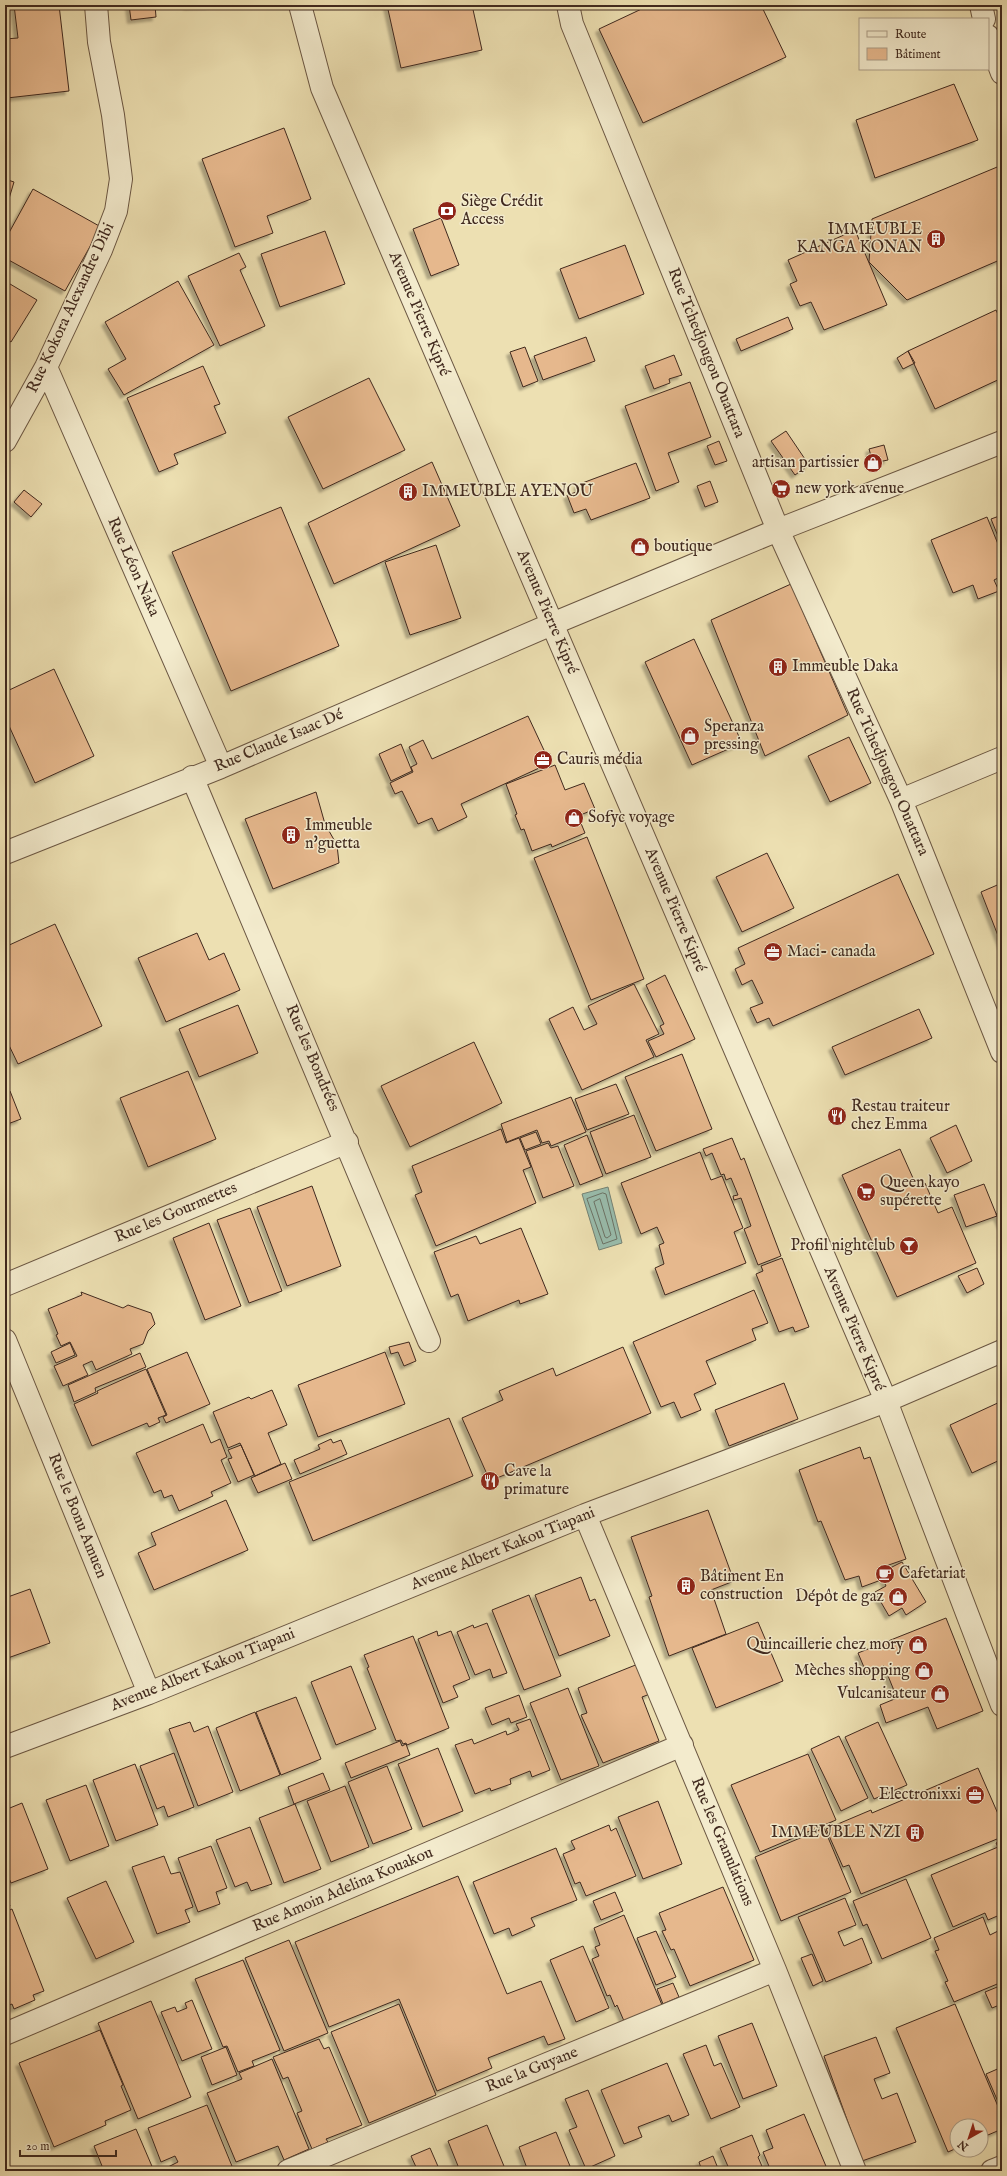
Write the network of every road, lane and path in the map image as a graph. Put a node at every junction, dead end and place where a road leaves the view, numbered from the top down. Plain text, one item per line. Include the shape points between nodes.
1 (96, 5) edge
2 (300, 5) edge
3 (568, 5) edge
4 (981, 5) edge
5 (984, 18) edge
6 (989, 39) edge
7 (1002, 73) edge
8 (46, 367) junction
9 (5, 441) edge
10 (1002, 442) edge
11 (778, 530) junction
12 (552, 624) junction
13 (1002, 758) edge
14 (220, 767) junction
15 (192, 777) junction
16 (901, 800) junction
17 (5, 853) edge
18 (1001, 1048) edge
19 (347, 1142) junction
20 (5, 1285) edge
21 (5, 1340) edge
22 (430, 1341) dead end
23 (1002, 1351) edge
24 (886, 1401) junction
25 (585, 1515) junction
26 (149, 1693) junction
27 (1002, 1705) edge
28 (682, 1745) junction
29 (5, 1746) edge
30 (775, 1970) junction
31 (5, 2034) edge
32 (1002, 2167) edge
33 (288, 2171) edge
34 (855, 2171) edge
35 (992, 2171) edge

1 - 8 street, Rue Kokora Alexandre Dibi via 99,42 113,116 121,179 116,211 102,250
2 - 12 street, Avenue Pierre Kipré via 322,88
3 - 11 street, Rue Tchedjougou Ouattara via 572,24
4 - 5 street
6 - 7 street
8 - 9 street, Rue Kokora Alexandre Dibi
8 - 14 street, Rue Léon Naka
10 - 11 street, Rue Claude Isaac Dé
11 - 12 street, Rue Claude Isaac Dé
11 - 16 street, Rue Tchedjougou Ouattara
12 - 14 street, Rue Claude Isaac Dé
12 - 24 street, Avenue Pierre Kipré
13 - 16 street
14 - 15 street, Rue Claude Isaac Dé
15 - 17 street, Rue Claude Isaac Dé
15 - 19 street, Rue les Bondrées
16 - 18 street, Rue Tchedjougou Ouattara
19 - 20 street, Rue les Gourmettes
19 - 22 street, Rue les Bondrées
21 - 26 street, Rue le Bonu Amuen
23 - 24 street, Avenue Albert Kakou Tiapani
24 - 25 street, Avenue Albert Kakou Tiapani
24 - 27 street, Avenue Pierre Kipré
25 - 26 street, Avenue Albert Kakou Tiapani
25 - 28 street, Rue les Granulations
26 - 29 street, Avenue Albert Kakou Tiapani
28 - 30 street, Rue les Granulations
28 - 31 street, Rue Amoin Adelina Kouakou
30 - 33 street, Rue la Guyane
30 - 34 street, Rue les Granulations
32 - 35 street

